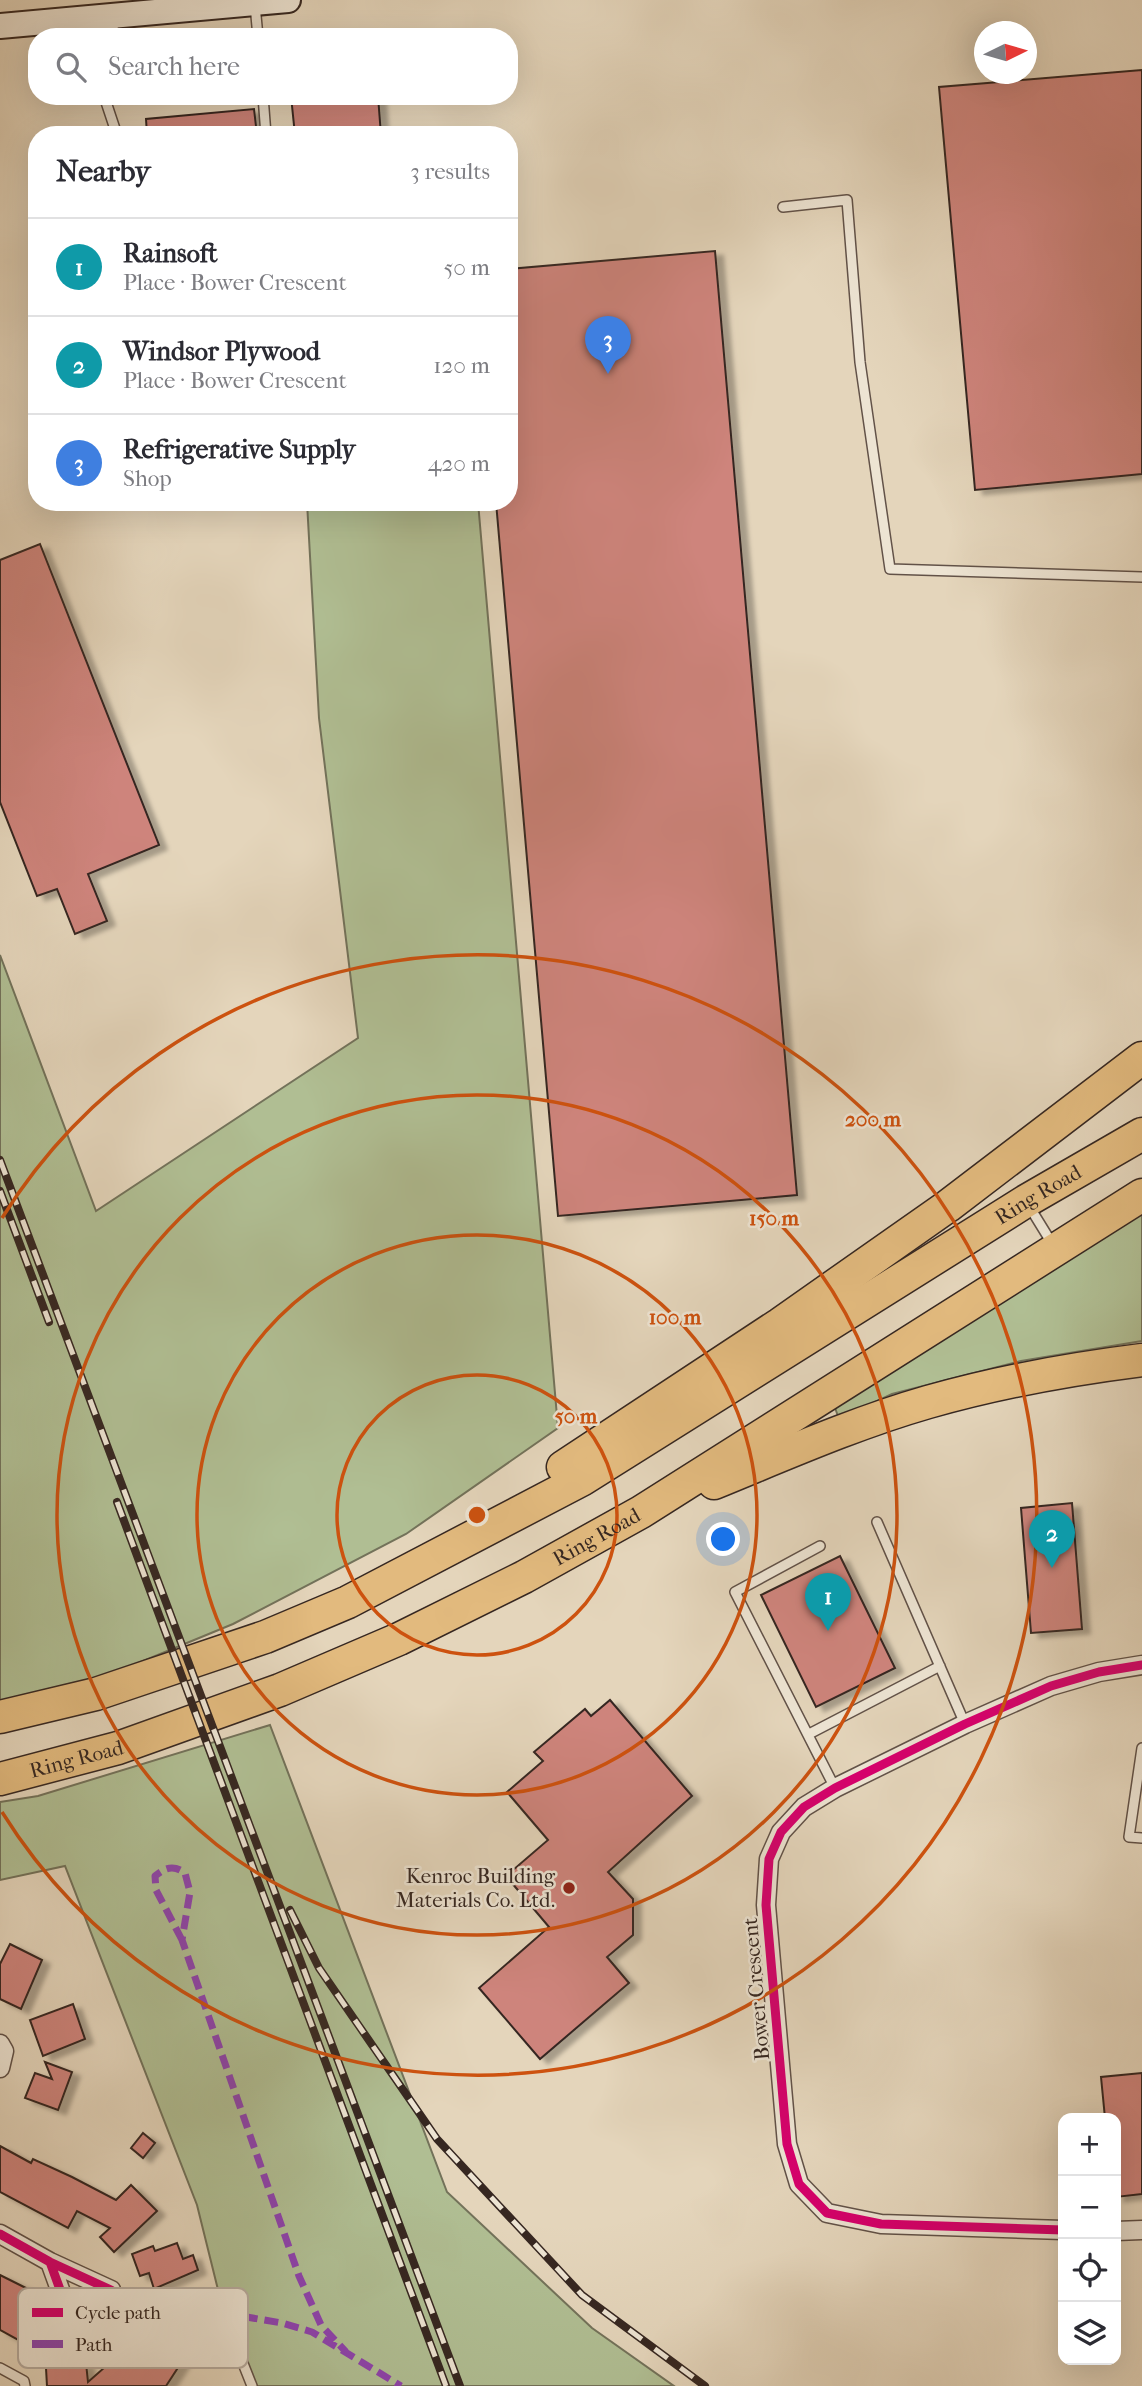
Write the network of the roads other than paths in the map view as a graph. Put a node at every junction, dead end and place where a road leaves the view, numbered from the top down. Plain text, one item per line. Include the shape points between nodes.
1 (288, 0) edge
2 (254, 3) junction
3 (70, 19) edge
4 (0, 26) edge
5 (113, 26) edge
6 (256, 28) edge
7 (107, 105) edge
8 (264, 105) edge
9 (114, 126) edge
10 (265, 126) edge
11 (783, 207) dead end
12 (1142, 577) edge
13 (1142, 1058) edge
14 (1142, 1134) edge
15 (1142, 1195) edge
16 (1026, 1201) junction
17 (1055, 1249) junction
18 (1142, 1360) edge
19 (641, 1511) junction
20 (877, 1522) dead end
21 (820, 1546) dead end
22 (425, 1561) junction
23 (1142, 1665) edge
24 (940, 1666) junction
25 (0, 1717) edge
26 (965, 1724) junction
27 (809, 1734) junction
28 (1142, 1748) edge
29 (1141, 1762) edge
30 (0, 1779) edge
31 (835, 1788) junction
32 (1142, 1838) edge
33 (0, 2044) edge
34 (0, 2068) edge
35 (1058, 2230) edge
36 (1142, 2230) edge
37 (1121, 2231) edge
38 (0, 2234) edge
39 (50, 2262) junction
40 (59, 2288) edge
41 (107, 2288) edge
42 (0, 2368) edge
43 (245, 2368) edge
44 (25, 2386) edge
45 (252, 2386) edge

1 - 2 main road
2 - 5 main road
2 - 6 lane
3 - 4 main road
3 - 5 main road
7 - 9 lane
8 - 10 lane
11 - 12 lane via 847,200 860,362 890,569
13 - 22 highway via 948,1206 780,1324
14 - 16 highway, Ring Road
15 - 17 highway, Ring Road
16 - 17 lane
16 - 22 highway, Ring Road via 583,1479
17 - 19 highway, Ring Road
18 - 19 highway via 1003,1383 926,1403 850,1428
19 - 30 highway, Ring Road via 412,1633 280,1690 118,1748
20 - 24 lane
21 - 27 lane via 735,1592
22 - 25 highway, Ring Road via 348,1602 265,1637 96,1694
23 - 26 street, Bower Crescent via 1051,1686
24 - 26 lane
24 - 27 lane
26 - 31 street, Bower Crescent
27 - 31 lane
28 - 29 lane
29 - 32 lane via 1129,1837
31 - 35 street, Bower Crescent via 804,1807 781,1832 769,1859 766,1905 787,2144 799,2184 827,2213 881,2224
33 - 34 street via 4,2051
36 - 37 street
38 - 39 street
39 - 40 street
39 - 41 street
42 - 44 lane
43 - 45 lane

